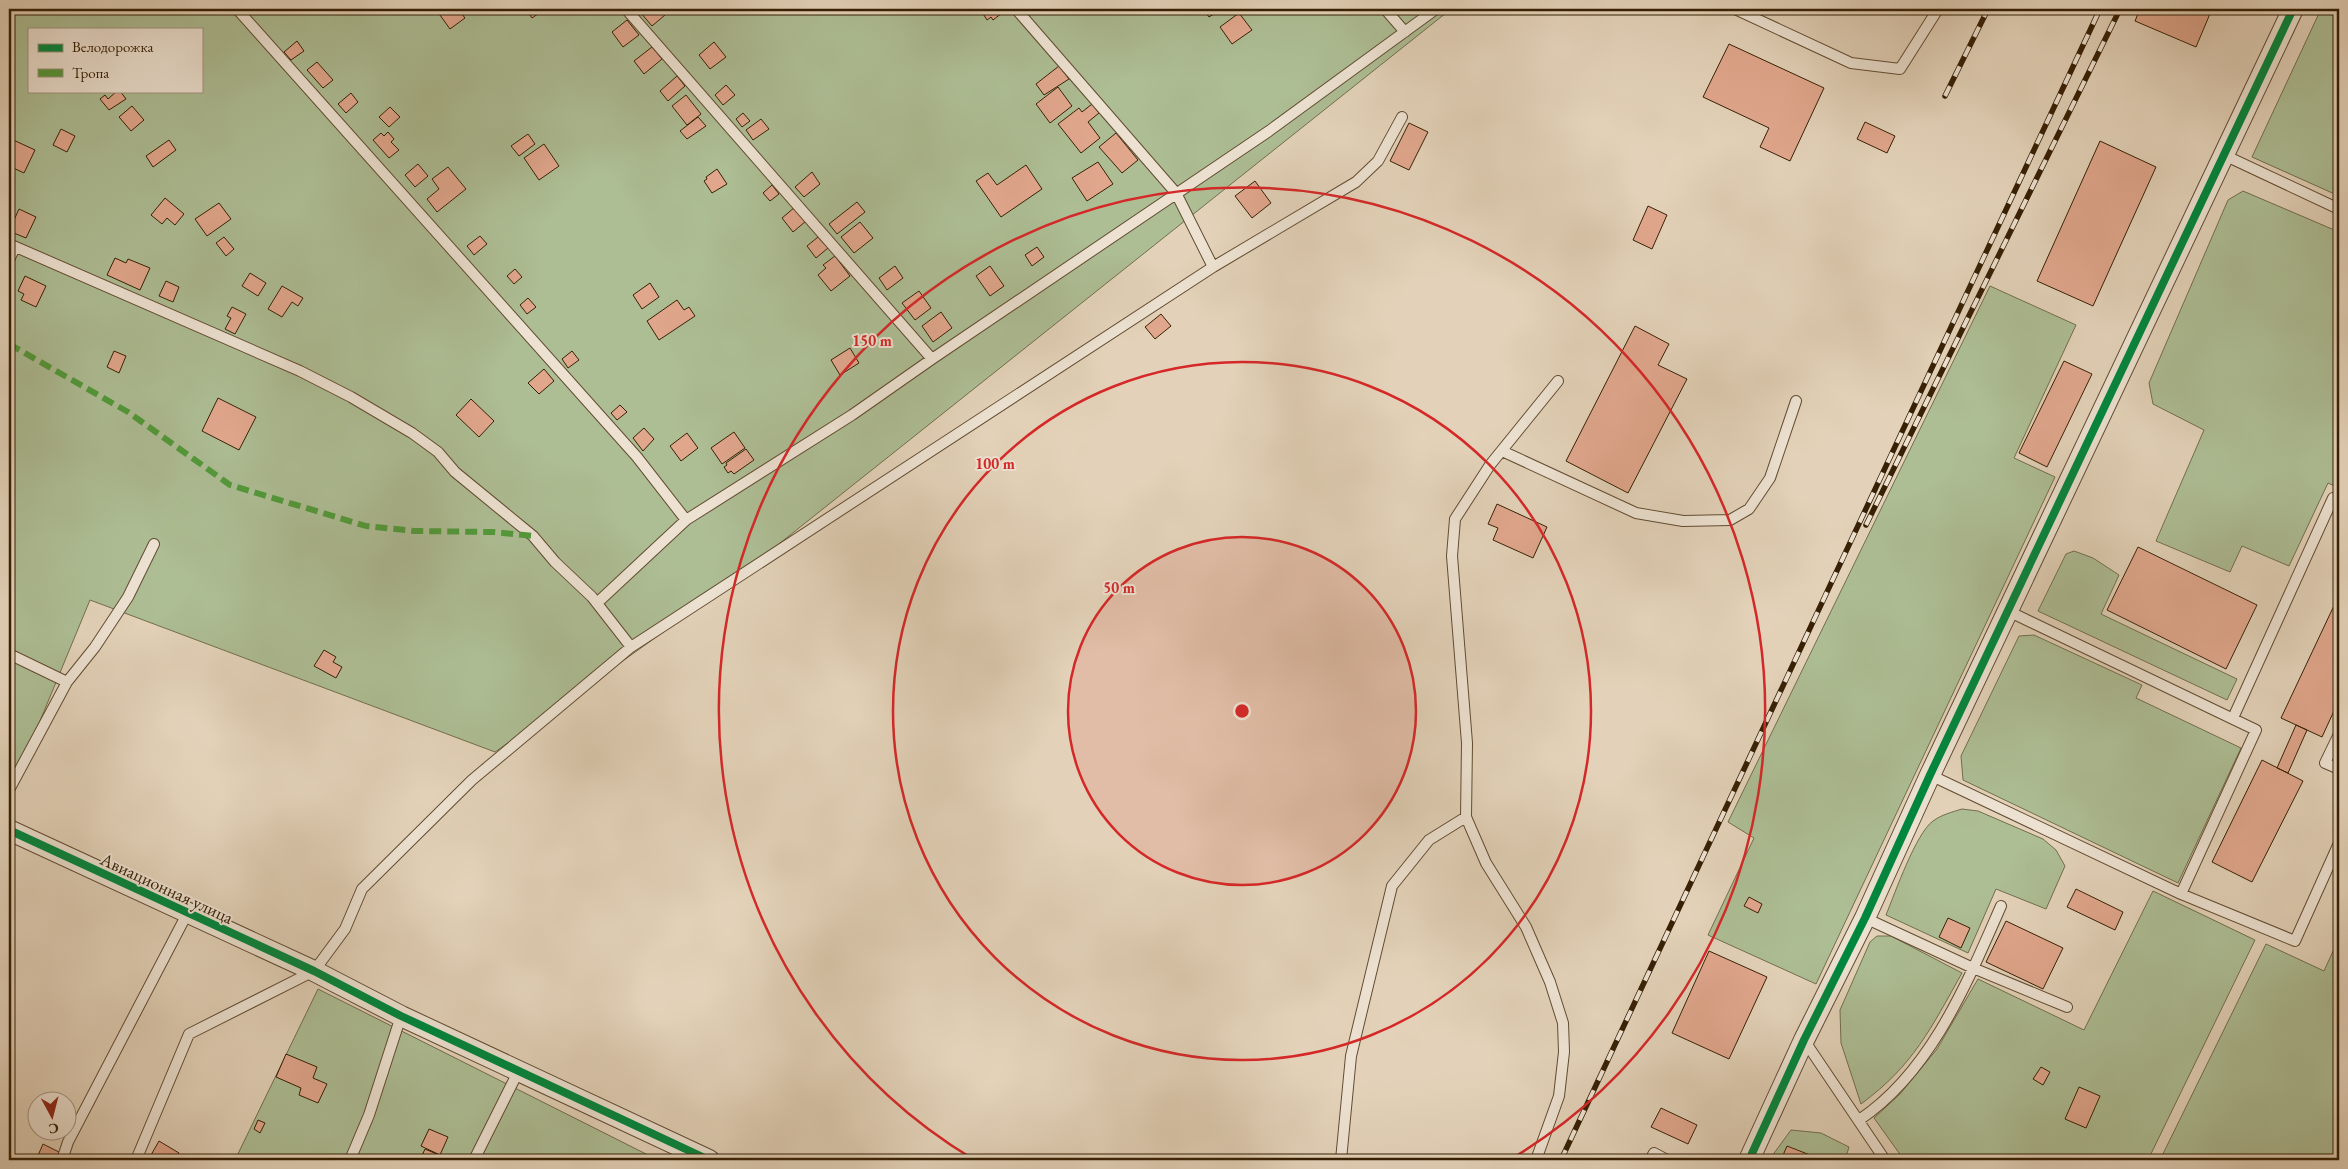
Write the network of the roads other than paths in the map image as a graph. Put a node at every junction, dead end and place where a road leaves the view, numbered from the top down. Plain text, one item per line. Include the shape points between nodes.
1 (237, 9) edge
2 (626, 9) edge
3 (1016, 9) edge
4 (1385, 9) edge
5 (1436, 9) edge
6 (1735, 9) edge
7 (1938, 9) edge
8 (2293, 9) edge
9 (1405, 32) junction
10 (1402, 117) dead end
11 (2224, 155) junction
12 (1176, 193) junction
13 (2339, 209) edge
14 (12, 245) edge
15 (9, 260) edge
16 (1213, 267) junction
17 (932, 359) junction
18 (1558, 381) dead end
19 (1796, 401) dead end
20 (1502, 451) junction
21 (2339, 500) edge
22 (686, 520) junction
23 (154, 544) dead end
24 (597, 603) junction
25 (2008, 611) junction
26 (631, 647) junction
27 (9, 654) edge
28 (67, 682) junction
29 (2233, 718) junction
30 (2339, 734) edge
31 (2339, 769) edge
32 (1930, 776) junction
33 (9, 790) edge
34 (1466, 817) junction
35 (9, 830) edge
36 (2339, 843) edge
37 (2181, 894) junction
38 (2001, 906) dead end
39 (187, 914) junction
40 (1865, 918) junction
41 (1973, 968) junction
42 (314, 971) junction
43 (2067, 1007) dead end
44 (400, 1016) junction
45 (1804, 1040) junction
46 (518, 1072) junction
47 (1859, 1120) junction
48 (62, 1160) edge
49 (136, 1160) edge
50 (350, 1160) edge
51 (474, 1160) edge
52 (709, 1160) edge
53 (1341, 1160) edge
54 (1536, 1160) edge
55 (1650, 1160) edge
56 (1667, 1160) edge
57 (1748, 1160) edge
58 (1885, 1160) edge

1 - 22 lane via 637,457
2 - 17 lane
3 - 12 lane
4 - 9 lane
5 - 9 lane
6 - 7 lane via 1852,63 1900,69
8 - 11 street
9 - 12 lane via 1269,131
10 - 16 lane via 1378,161 1356,182
11 - 13 lane
11 - 25 street
12 - 16 lane
12 - 17 lane
14 - 15 lane
14 - 24 lane via 300,371 412,433 533,536
16 - 26 lane
17 - 22 lane via 852,416
18 - 20 lane
19 - 20 lane via 1770,478 1749,509 1730,520 1683,521 1636,513
20 - 34 lane via 1455,519 1452,556 1468,744
21 - 29 lane via 2333,498
22 - 24 lane
23 - 28 lane via 128,597
24 - 26 lane
25 - 29 lane
25 - 32 street
26 - 42 lane via 472,780 362,888 345,929
27 - 28 lane
28 - 33 lane
29 - 37 lane via 2256,730
30 - 31 lane via 2325,763
32 - 37 lane
32 - 40 street
34 - 53 lane via 1429,840 1392,886 1351,1056
34 - 54 lane via 1486,863 1526,927 1550,982 1563,1023 1564,1052 1558,1096
35 - 39 street, Авиационная улица
36 - 37 lane via 2295,941
38 - 41 lane
39 - 42 street, Авиационная улица
39 - 48 lane
40 - 41 lane
40 - 45 street
41 - 43 lane
41 - 47 lane via 1951,1011 1913,1069 1877,1108
42 - 44 street, Авиационная улица
42 - 49 lane via 189,1034
44 - 46 street, Авиационная улица
44 - 50 lane via 369,1115
45 - 47 lane
45 - 57 street
46 - 51 lane
46 - 52 street, Авиационная улица
47 - 58 lane
55 - 56 lane via 1654,1154

